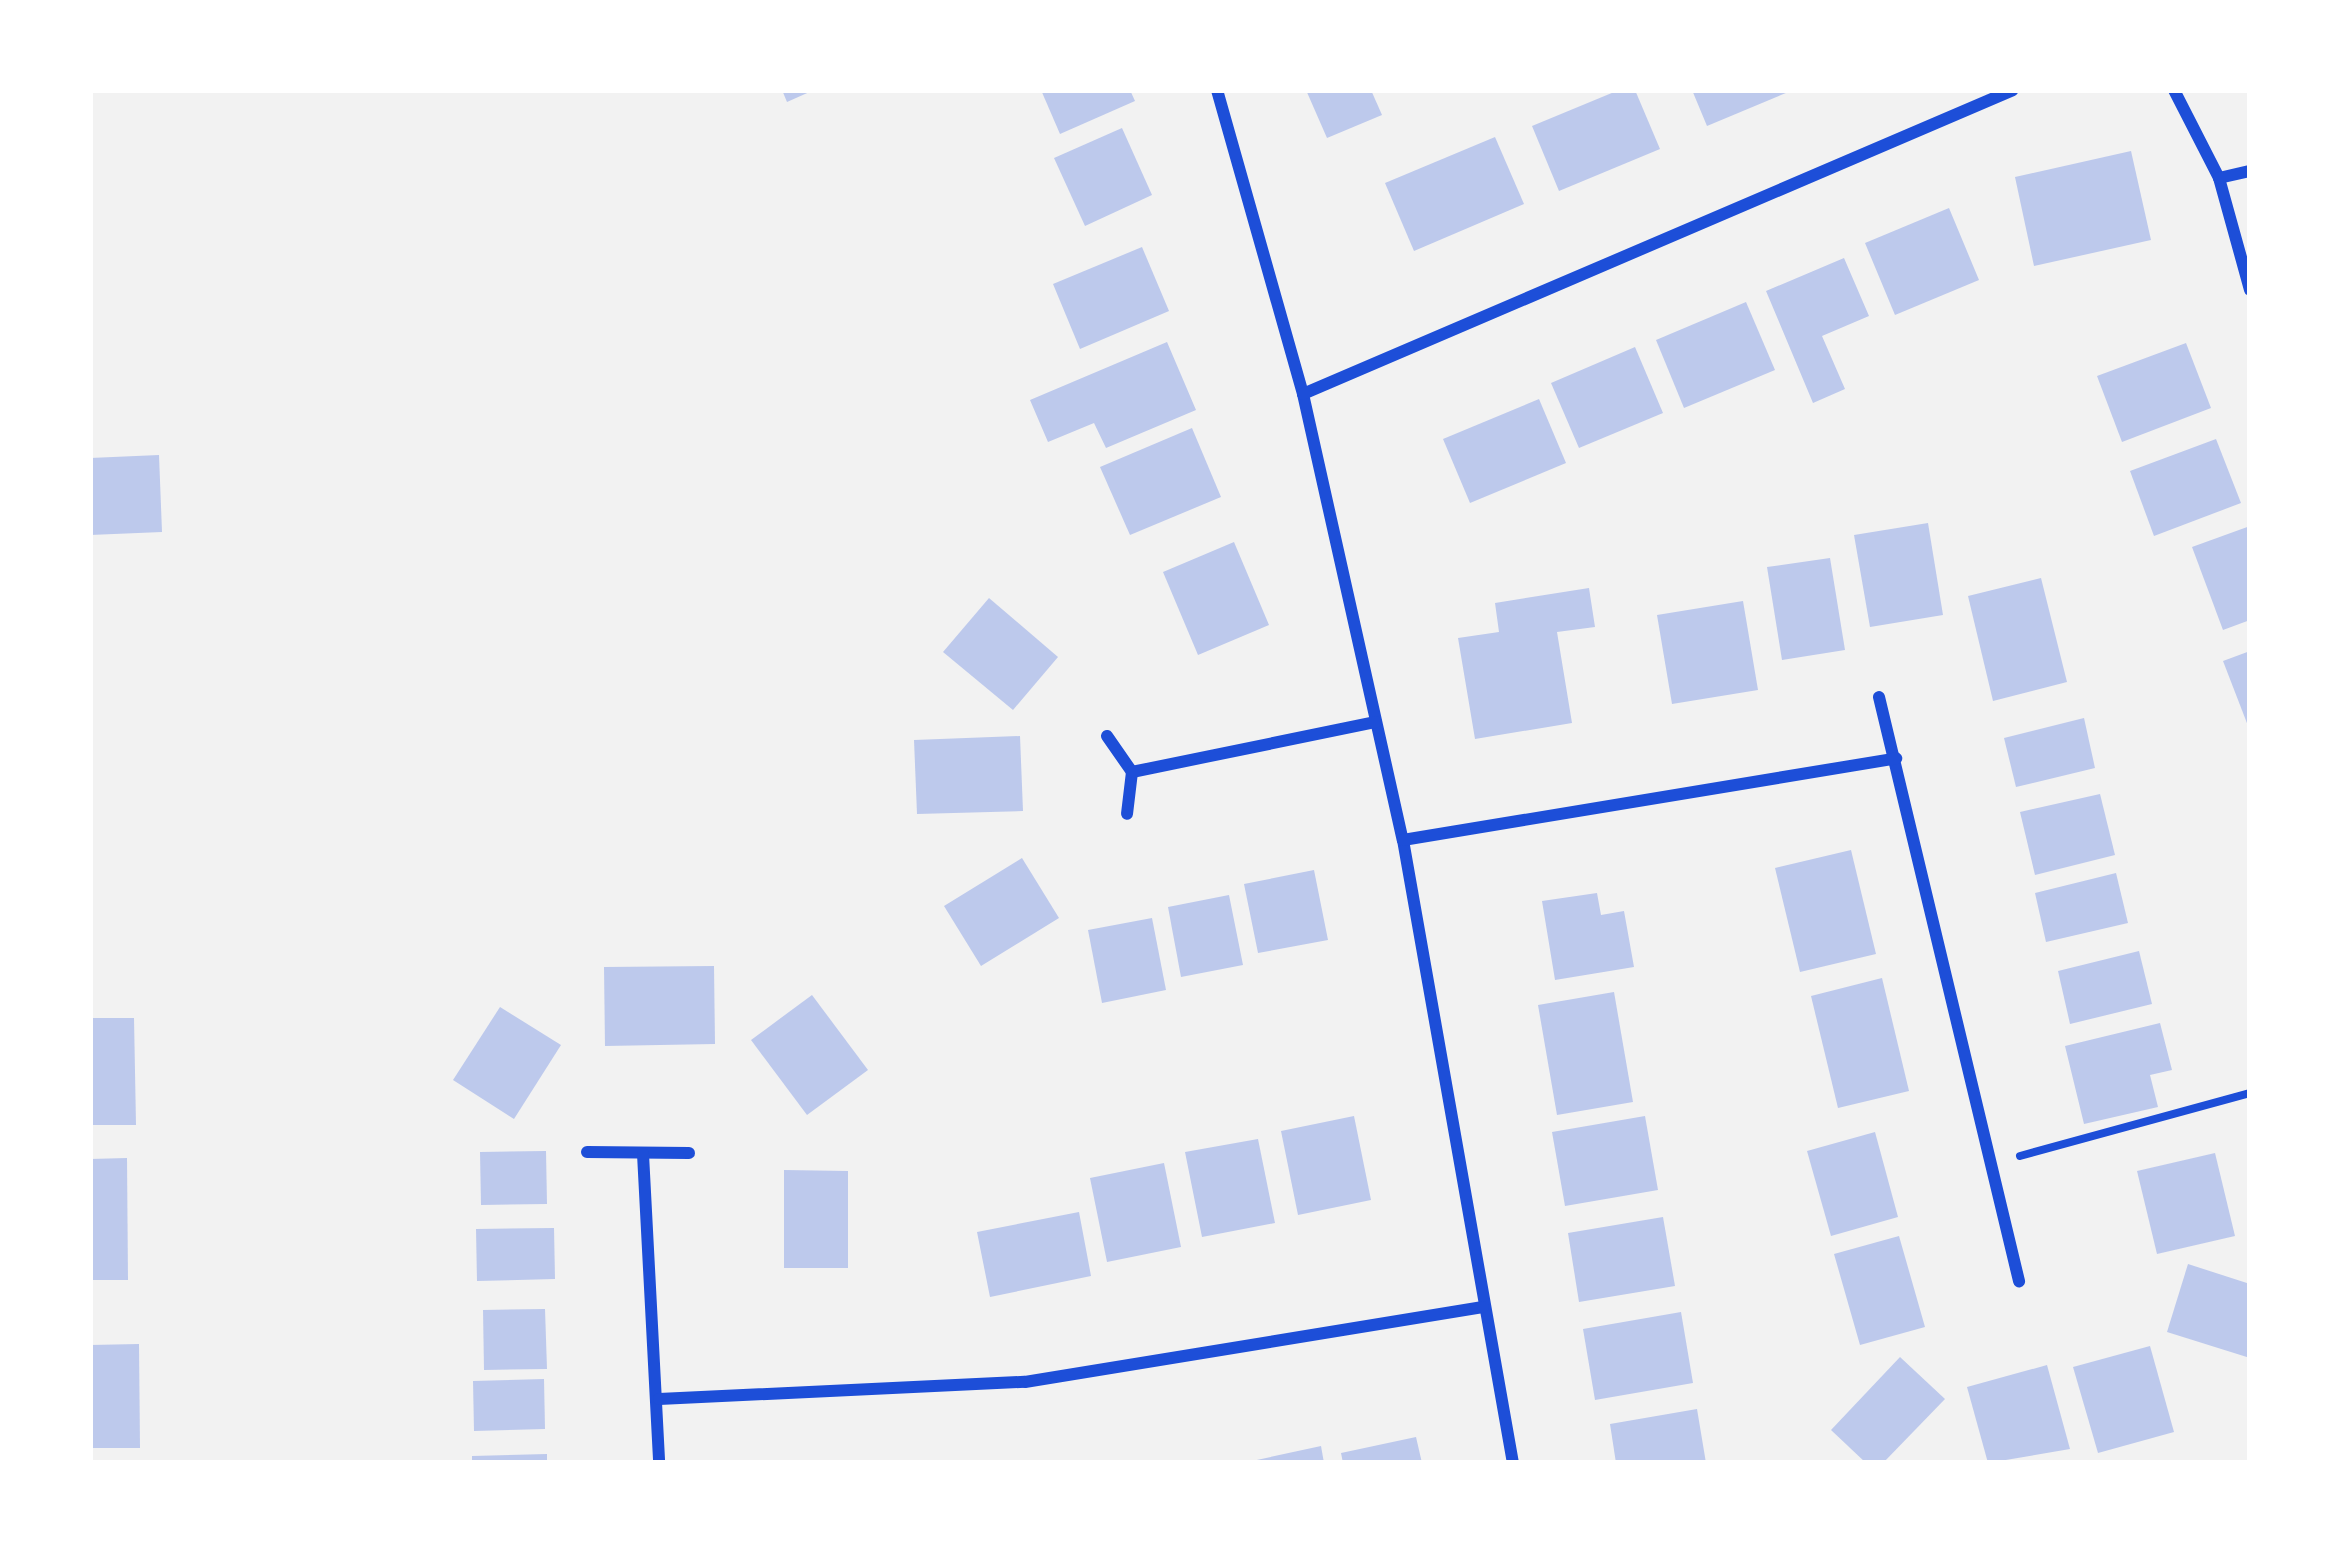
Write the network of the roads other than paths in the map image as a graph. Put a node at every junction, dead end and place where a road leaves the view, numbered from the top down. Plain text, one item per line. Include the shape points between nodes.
1 (1217, 90) edge
2 (2014, 90) edge
3 (2174, 90) edge
4 (2250, 171) edge
5 (2219, 178) junction
6 (2250, 290) edge
7 (1303, 394) junction
8 (1879, 697) dead end
9 (1376, 722) junction
10 (1107, 736) dead end
11 (1896, 758) junction
12 (1132, 772) junction
13 (1127, 814) dead end
14 (1403, 841) junction
15 (587, 1152) dead end
16 (689, 1153) dead end
17 (644, 1154) junction
18 (2019, 1281) dead end
19 (1483, 1307) junction
20 (658, 1400) junction
21 (659, 1463) edge
22 (1513, 1463) edge

1 - 7 street
2 - 7 street
3 - 5 street
4 - 5 street
5 - 6 street
7 - 9 street
8 - 11 street
9 - 12 street
9 - 14 street
10 - 12 street
11 - 14 street
11 - 18 street
12 - 13 street
14 - 19 street
15 - 17 street
16 - 17 street
17 - 20 street
19 - 20 street via 1025,1382
19 - 22 street
20 - 21 street

